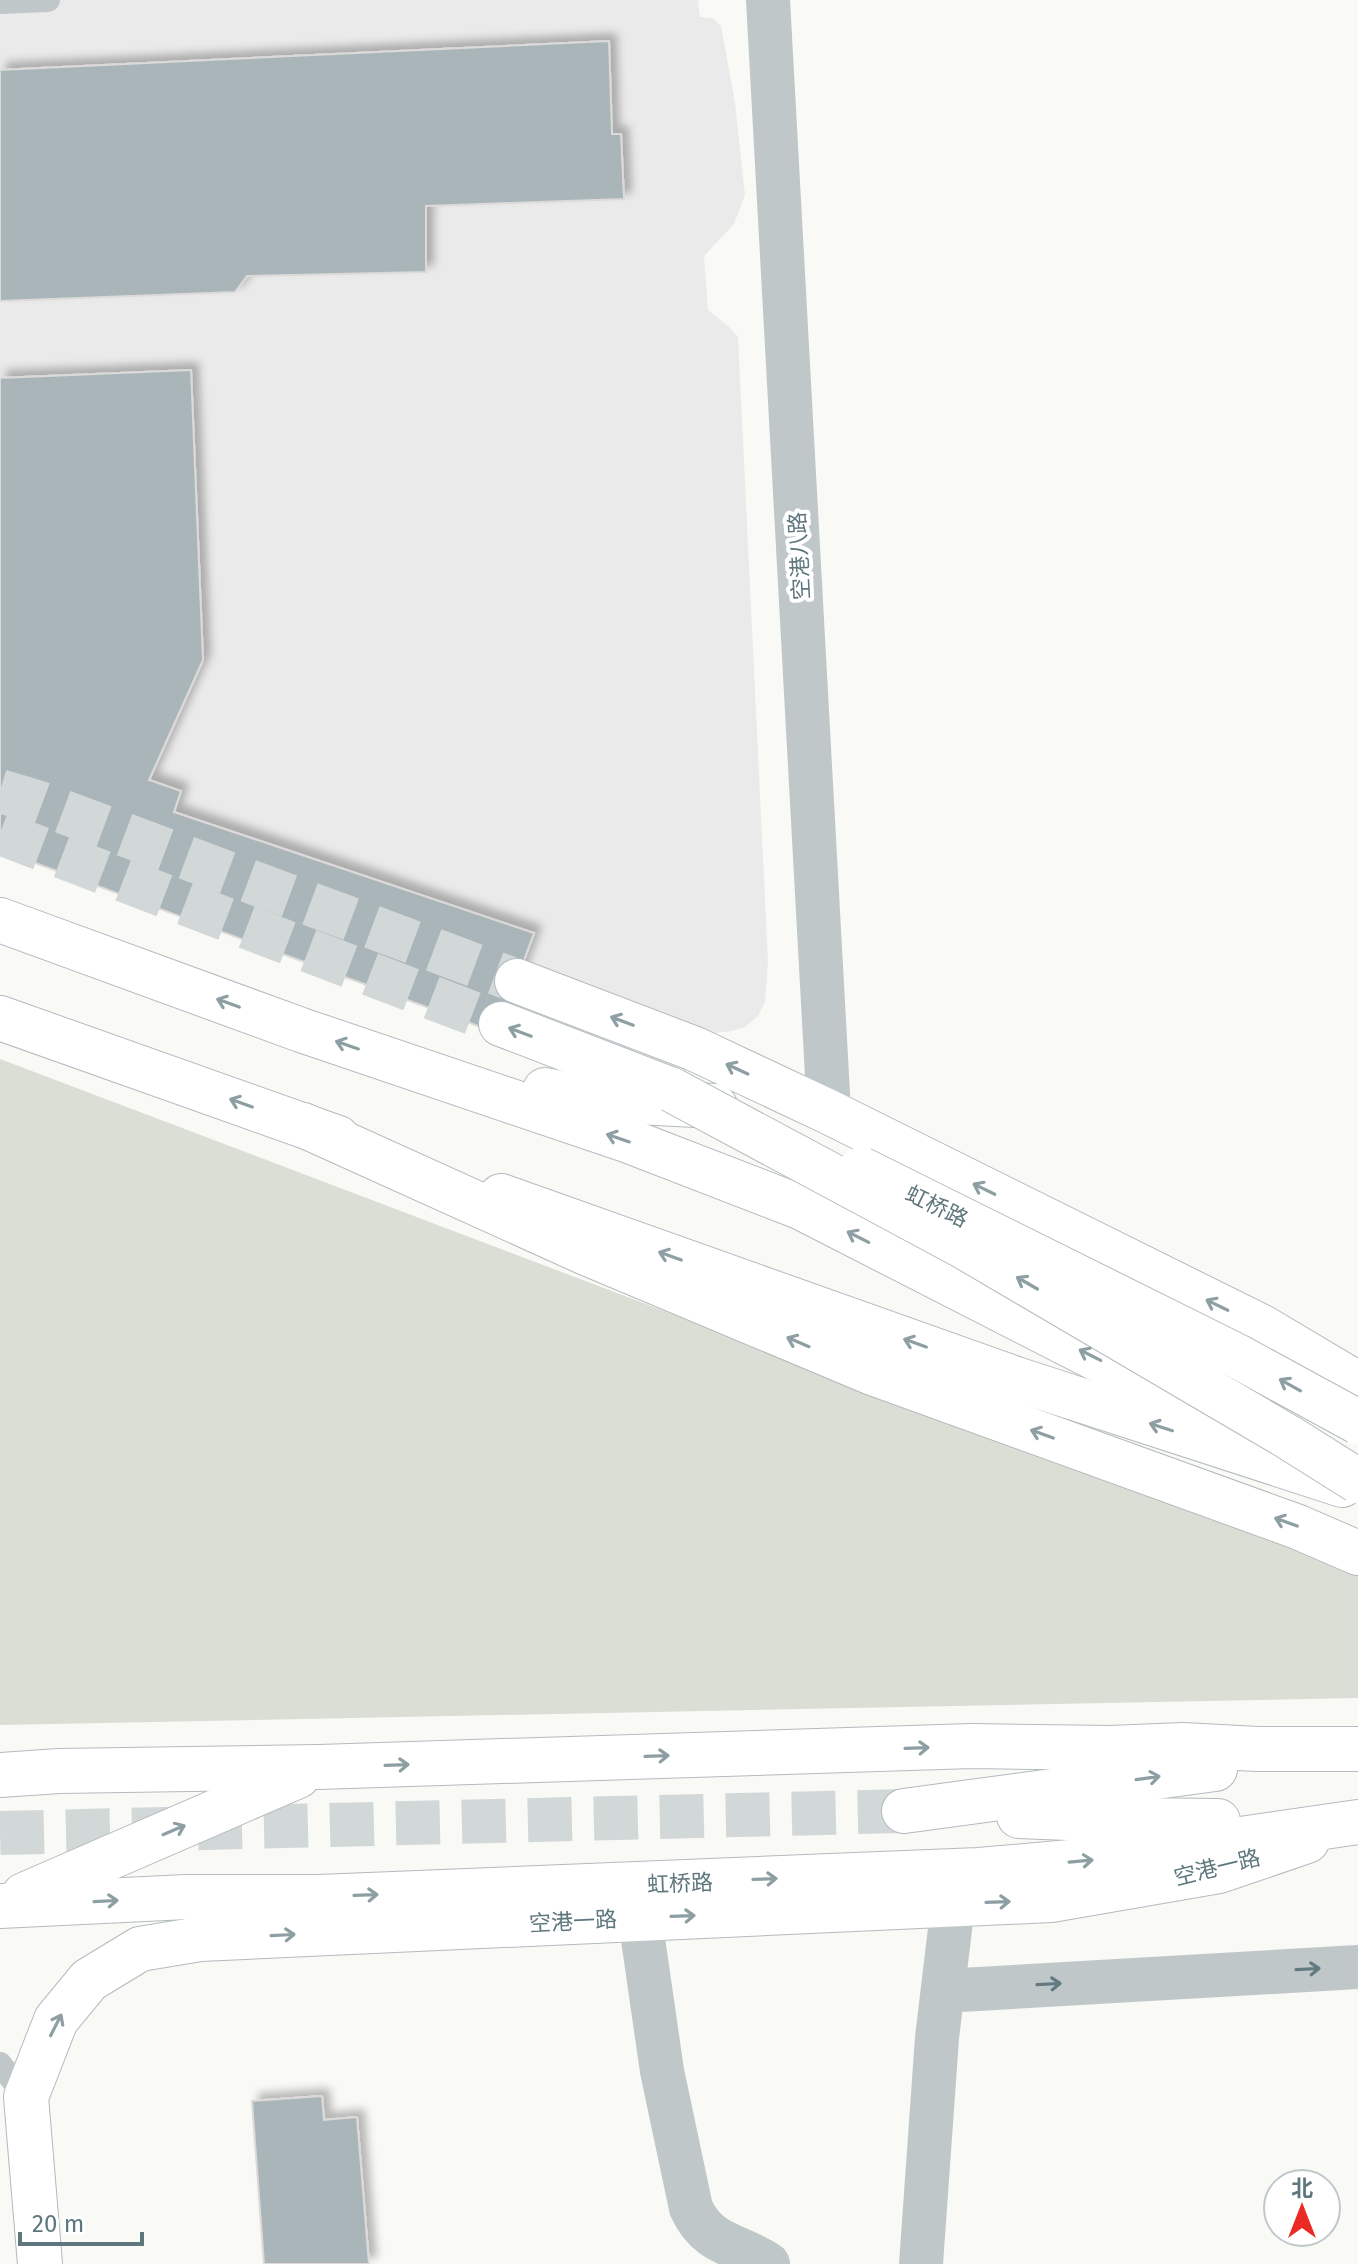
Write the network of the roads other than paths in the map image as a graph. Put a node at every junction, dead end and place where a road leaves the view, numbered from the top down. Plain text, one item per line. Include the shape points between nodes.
1 (48, 0) edge
2 (768, 0) edge
3 (0, 2) edge
4 (0, 920) edge
5 (517, 981) tunnel mouth
6 (0, 1018) edge
7 (501, 1024) tunnel mouth
8 (392, 1061) junction
9 (672, 1090) junction
10 (829, 1112) junction
11 (303, 1125) junction
12 (1358, 1384) edge
13 (1358, 1422) edge
14 (1353, 1487) edge
15 (1358, 1553) edge
16 (1358, 1732) edge
17 (1257, 1749) junction
18 (1358, 1749) edge
19 (0, 1762) edge
20 (319, 1767) junction
21 (59, 1771) junction
22 (0, 1775) edge
23 (1358, 1823) edge
24 (953, 1904) junction
25 (0, 1906) edge
26 (640, 1918) junction
27 (1358, 1967) edge
28 (943, 1991) junction
29 (13, 2080) edge
30 (40, 2264) edge
31 (768, 2264) edge
32 (921, 2264) edge

1 - 3 lane
2 - 10 street, 空港八路
8 -> 4 main road
10 -> 5 main road, 虹桥路 via 695,1049
11 -> 6 main road
9 -> 7 main road, 虹桥路
8 - 10 main road via 598,1100
14 -> 8 main road via 800,1207 629,1141
13 -> 9 main road, 虹桥路, bridge via 1237,1356 812,1145
14 -> 9 main road, bridge via 1288,1437 961,1245
12 -> 10 main road, 虹桥路 via 1262,1327
14 -> 11 main road via 1016,1379
15 -> 11 main road via 870,1372 586,1253
16 - 17 main road
17 - 18 main road
20 -> 17 main road via 972,1746
23 -> 18 main road via 904,1811
19 - 21 main road
20 - 21 main road
25 -> 20 main road
21 - 22 main road
24 -> 23 main road, 空港一路 via 1051,1900 1219,1871
25 -> 23 main road, 虹桥路 via 979,1870 1103,1859
26 -> 24 main road, 空港一路
24 - 28 street
29 -> 26 main road, 空港一路 via 89,1980 140,1949 200,1939
26 - 31 street via 662,2071 691,2208 709,2235
28 -> 27 street
28 - 32 street
29 - 30 main road, 空港一路

